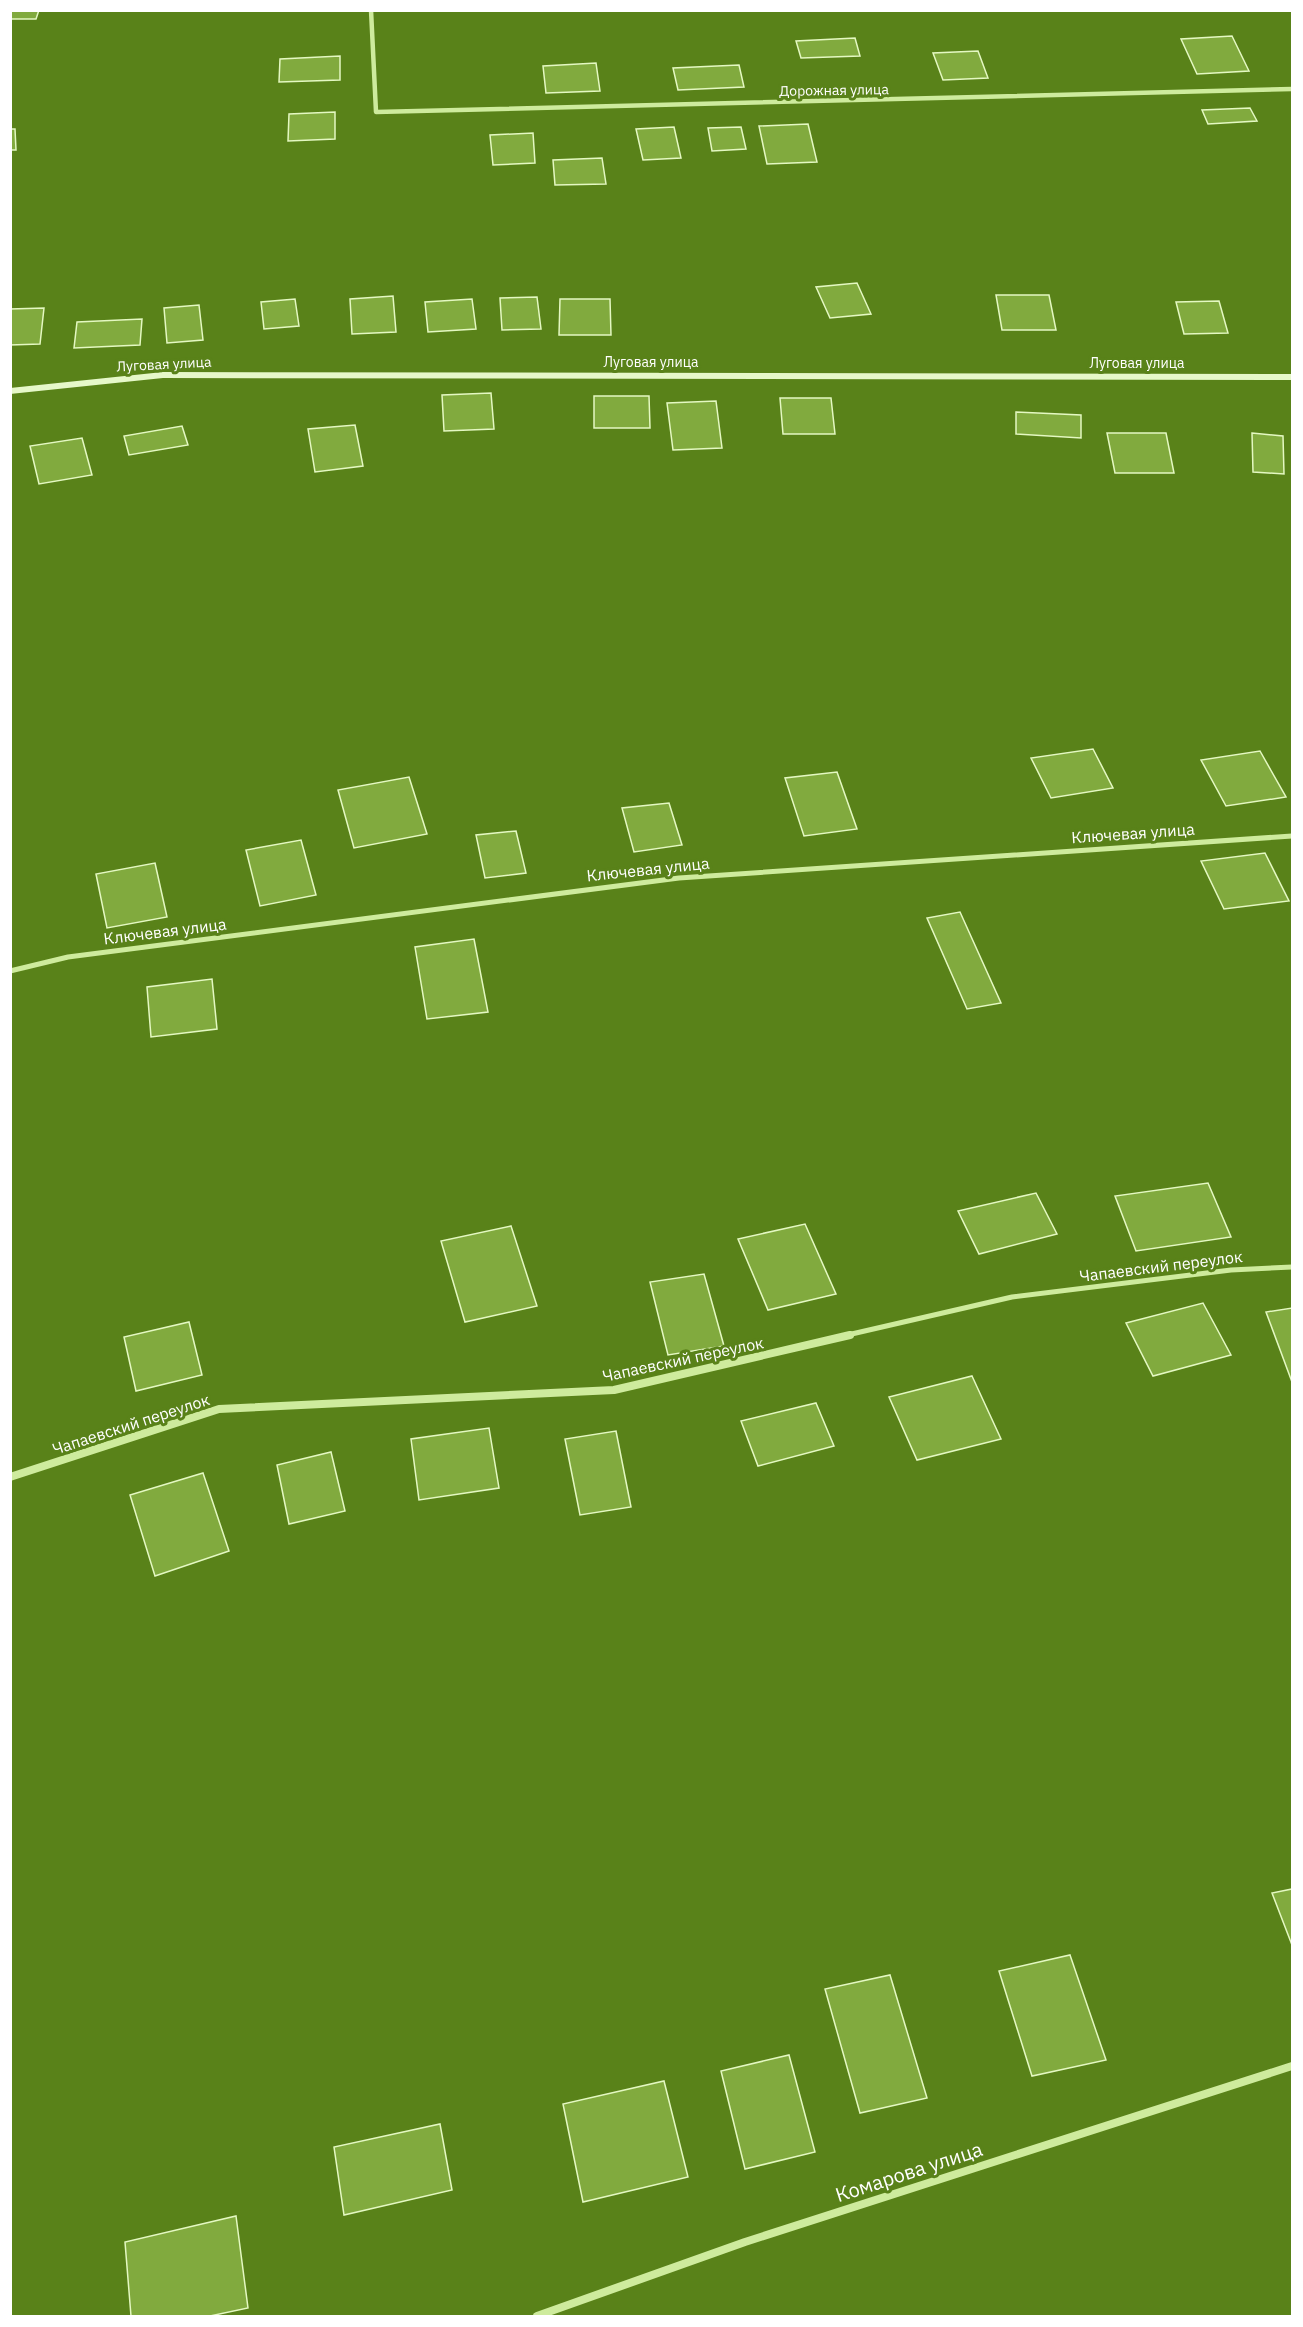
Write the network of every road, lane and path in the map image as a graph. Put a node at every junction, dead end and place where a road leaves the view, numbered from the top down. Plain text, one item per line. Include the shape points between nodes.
1 (371, 10) edge
2 (1293, 89) edge
3 (1293, 377) edge
4 (10, 391) edge
5 (1293, 836) edge
6 (10, 971) edge
7 (1293, 1267) edge
8 (10, 1477) edge
9 (1293, 2066) edge
10 (537, 2316) edge

1 - 2 street, Дорожная улица via 376,112
3 - 4 street, Луговая улица via 163,375
5 - 6 street, Ключевая улица via 679,878 80,956
7 - 8 street, Чапаевский переулок via 1231,1270 1012,1297 614,1390 219,1409
9 - 10 street, Комарова улица via 744,2242

